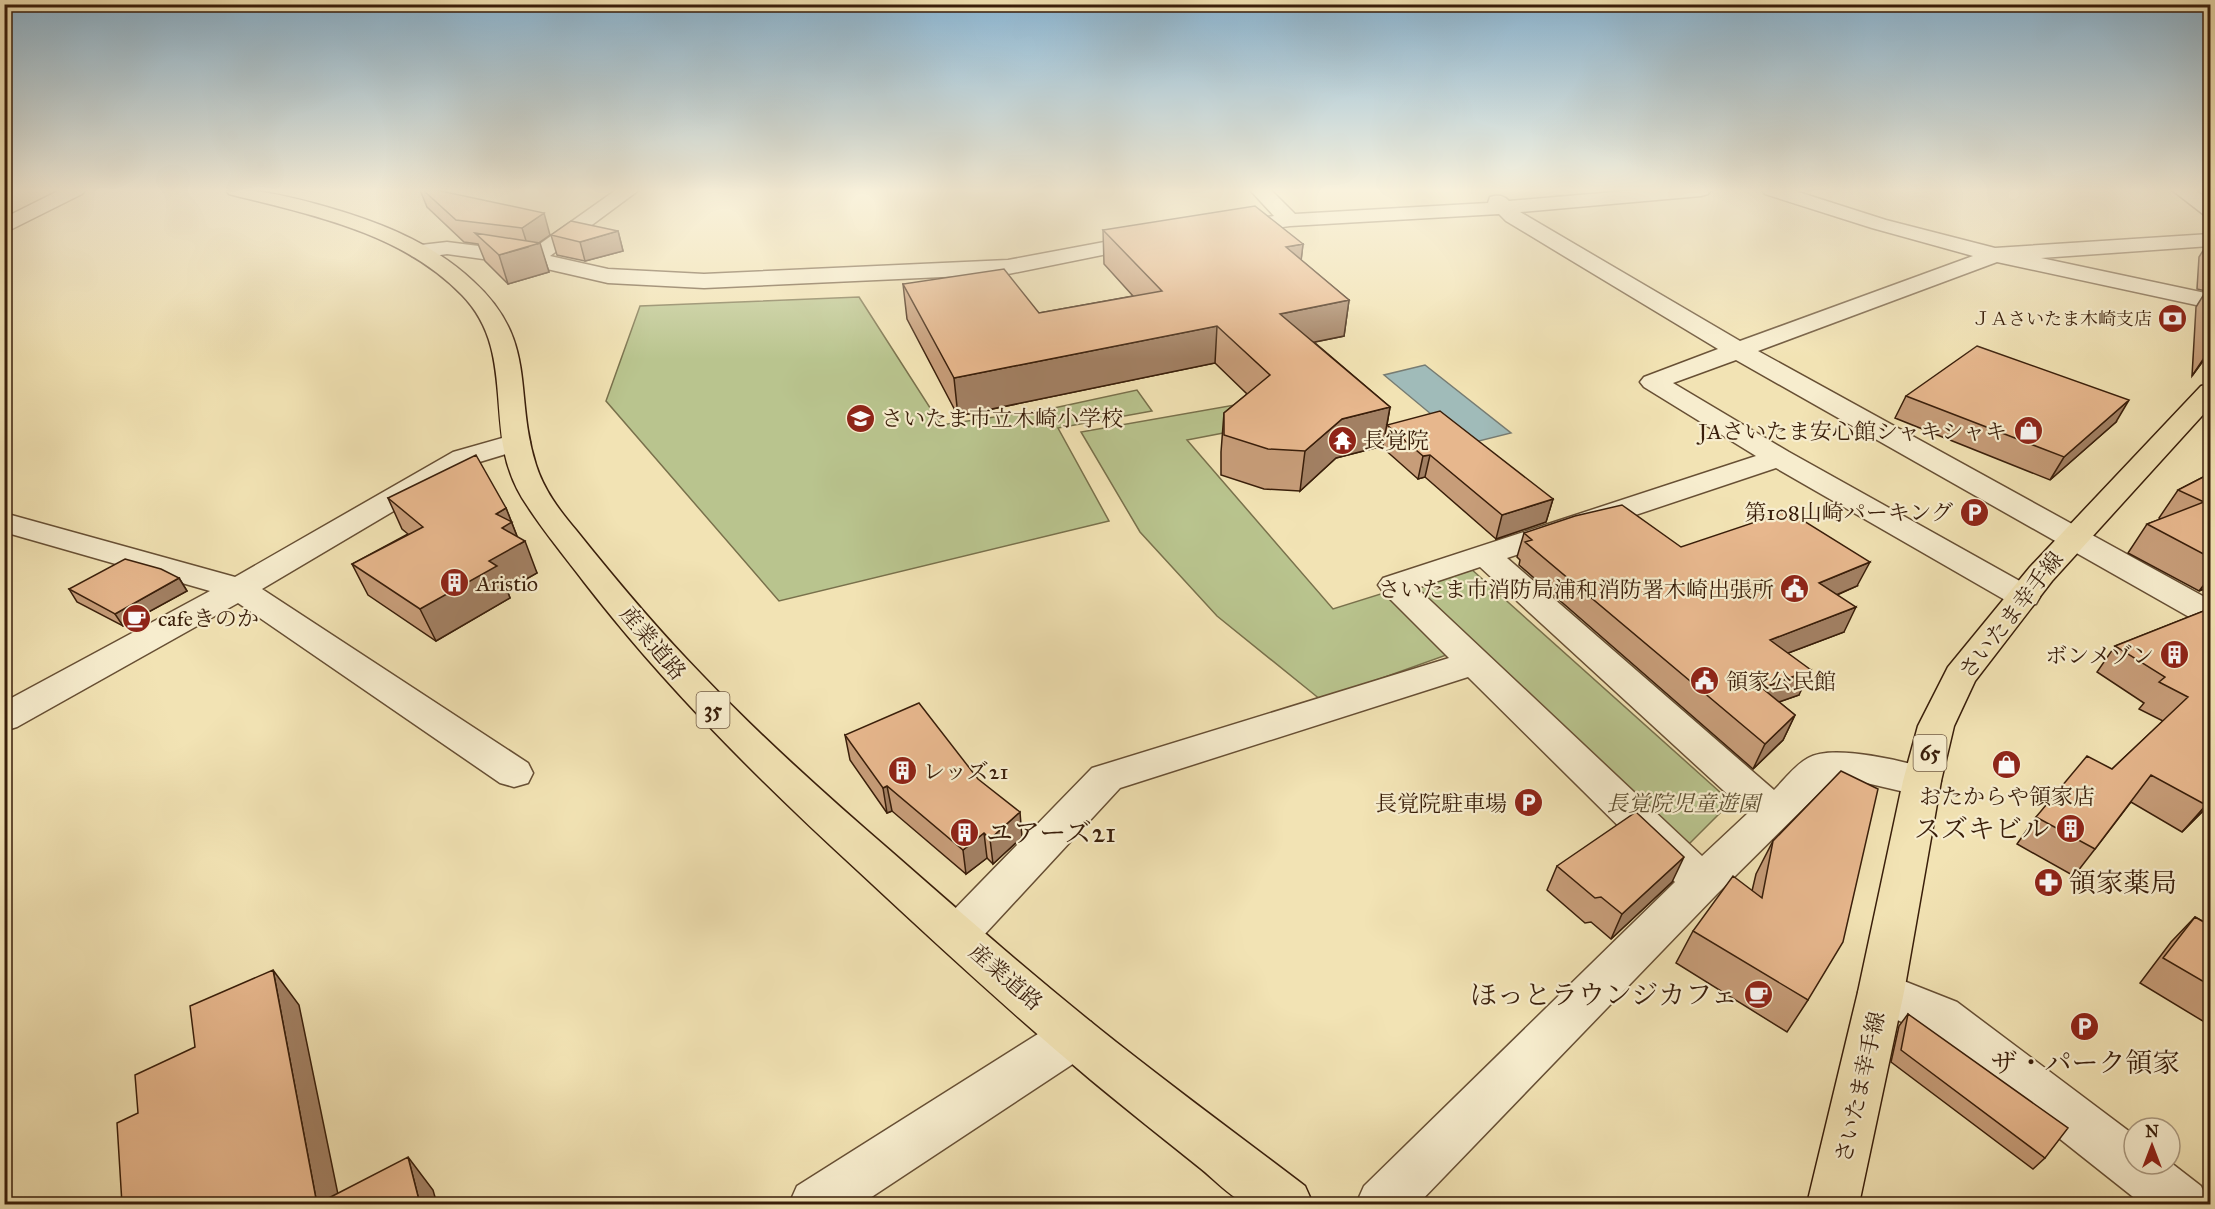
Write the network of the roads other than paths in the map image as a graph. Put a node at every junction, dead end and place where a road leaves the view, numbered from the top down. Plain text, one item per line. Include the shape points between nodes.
1 (410, 246) edge
2 (551, 246) edge
3 (1117, 246) edge
4 (1563, 246) edge
5 (1963, 246) edge
6 (2119, 246) edge
7 (420, 251) junction
8 (1995, 255) junction
9 (534, 259) junction
10 (2211, 301) edge
11 (1737, 350) junction
12 (2211, 392) edge
13 (516, 442) junction
14 (1779, 459) junction
15 (4, 522) edge
16 (2072, 538) junction
17 (1485, 555) junction
18 (239, 589) junction
19 (2024, 597) junction
20 (2211, 614) edge
21 (1472, 663) junction
22 (4, 718) edge
23 (513, 773) dead end
24 (1922, 781) junction
25 (1774, 813) junction
26 (1702, 882) junction
27 (957, 935) junction
28 (1881, 992) junction
29 (1074, 1037) junction
30 (815, 1204) edge
31 (1287, 1204) edge
32 (1382, 1204) edge
33 (1833, 1204) edge
34 (2183, 1204) edge

1 - 7 main road, 産業道路 / 35
2 - 9 street
3 - 9 street via 1008,267 704,281 608,276
4 - 11 street
5 - 8 street
6 - 8 street
7 - 9 street via 447,248
7 - 13 main road, 産業道路 / 35 via 470,289 503,340
8 - 10 street
8 - 11 street
11 - 14 street via 1653,382
11 - 16 street
12 - 16 main road, さいたま幸手線 / 65
13 - 18 street via 463,458
13 - 27 main road, 産業道路 / 35 via 524,472 537,498 590,568 696,693 781,777
14 - 17 street
14 - 19 street
15 - 18 street
16 - 19 main road, さいたま幸手線 / 65
16 - 20 street
17 - 21 street via 1394,585
17 - 25 street
18 - 22 street
18 - 23 street
19 - 24 main road, さいたま幸手線 / 65 via 1960,676 1936,726
21 - 26 street
21 - 27 street via 1106,778
24 - 25 street via 1862,768 1821,768
24 - 28 main road, さいたま幸手線 / 65
25 - 26 street
26 - 32 street
27 - 29 main road, 産業道路 / 35
28 - 33 main road, さいたま幸手線 / 65
28 - 34 street via 1941,1017
29 - 30 street
29 - 31 main road, 産業道路 / 35

